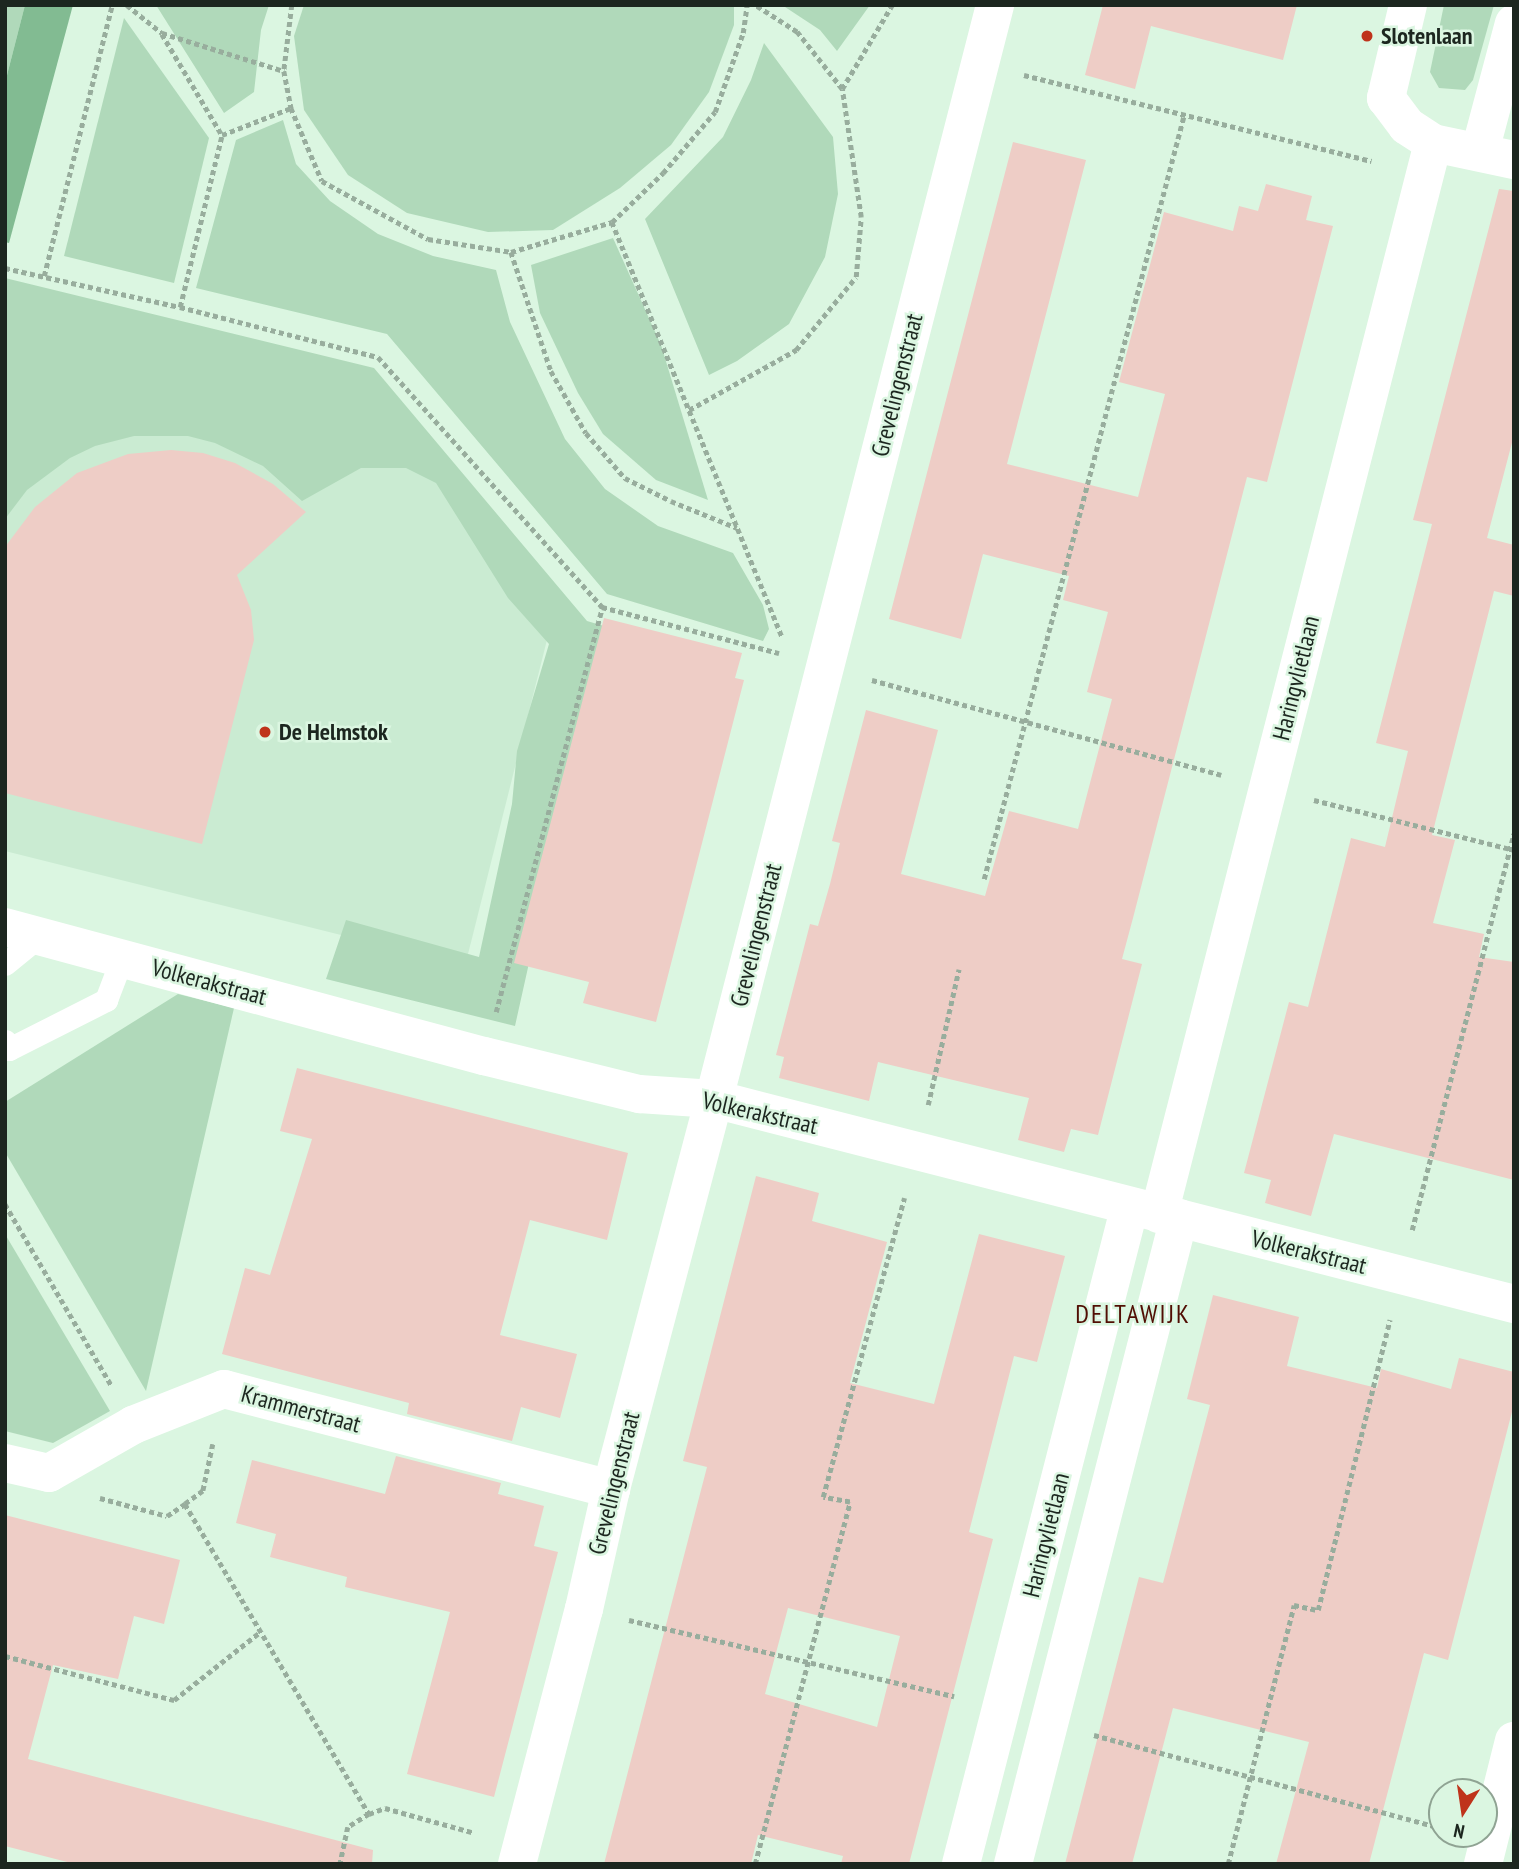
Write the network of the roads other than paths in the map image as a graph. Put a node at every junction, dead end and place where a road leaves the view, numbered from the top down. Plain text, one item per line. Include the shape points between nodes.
1 (995, 5) edge
2 (1408, 5) edge
3 (1514, 23) edge
4 (1497, 155) edge
5 (1429, 159) junction
6 (22, 932) edge
7 (122, 958) junction
8 (5, 964) edge
9 (5, 1041) edge
10 (714, 1099) junction
11 (1156, 1212) junction
12 (1514, 1304) edge
13 (5, 1463) edge
14 (611, 1489) junction
15 (1514, 1741) edge
16 (1504, 1818) edge
17 (519, 1855) edge
18 (961, 1864) edge
19 (1013, 1864) edge
20 (1483, 1864) edge

1 - 10 street, Grevelingenstraat via 808,662
2 - 5 street via 1386,98
3 - 4 street
4 - 5 street
5 - 11 street, Haringvlietlaan
6 - 7 street, Volkerakstraat
6 - 8 lane
7 - 9 lane via 106,1000 9,1049
7 - 10 street, Volkerakstraat via 639,1094
10 - 11 street, Volkerakstraat
10 - 14 street, Grevelingenstraat
11 - 12 street, Volkerakstraat
11 - 18 street, Haringvlietlaan
11 - 19 street, Haringvlietlaan
13 - 14 street, Krammerstraat via 49,1473 134,1425 224,1389
14 - 17 street, Grevelingenstraat
15 - 16 street
16 - 20 street

